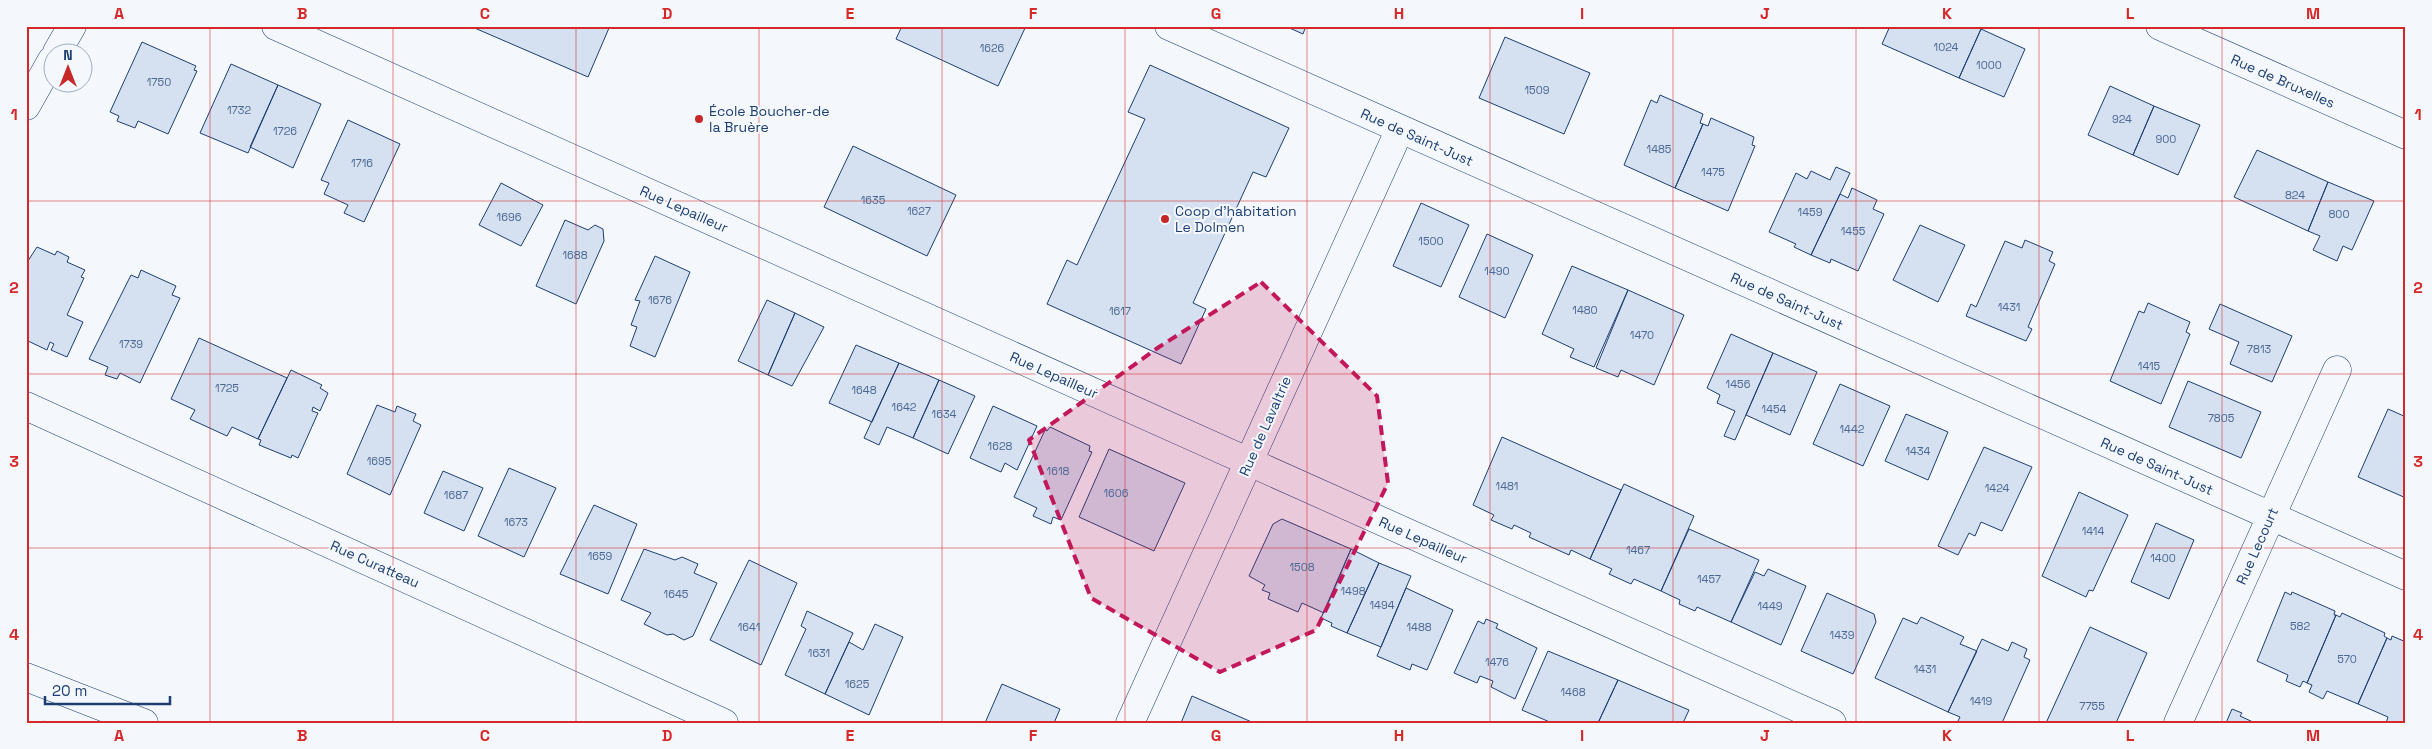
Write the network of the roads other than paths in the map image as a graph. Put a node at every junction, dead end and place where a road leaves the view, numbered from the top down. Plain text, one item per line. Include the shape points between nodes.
1 (72, 26) edge
2 (276, 26) edge
3 (1169, 26) edge
4 (2160, 26) edge
5 (63, 42) edge
6 (42, 78) edge
7 (26, 106) edge
8 (1400, 129) junction
9 (2406, 135) edge
10 (2337, 370) dead end
11 (26, 406) edge
12 (1249, 462) junction
13 (2270, 517) junction
14 (2406, 576) edge
15 (26, 677) edge
16 (144, 723) edge
17 (724, 723) edge
18 (1130, 723) edge
19 (1832, 723) edge
20 (2178, 723) edge

1 - 5 street
2 - 12 street, Rue Lepailleur
3 - 8 street, Rue de Saint-Just
4 - 9 street, Rue de Bruxelles
6 - 7 street
8 - 12 street, Rue de Lavaltrie
8 - 13 street, Rue de Saint-Just
10 - 13 street, Rue Lecourt
11 - 17 street, Rue Curatteau
12 - 18 street, Rue de Lavaltrie
12 - 19 street, Rue Lepailleur
13 - 14 street, Rue de Saint-Just
13 - 20 street, Rue Lecourt
15 - 16 street

